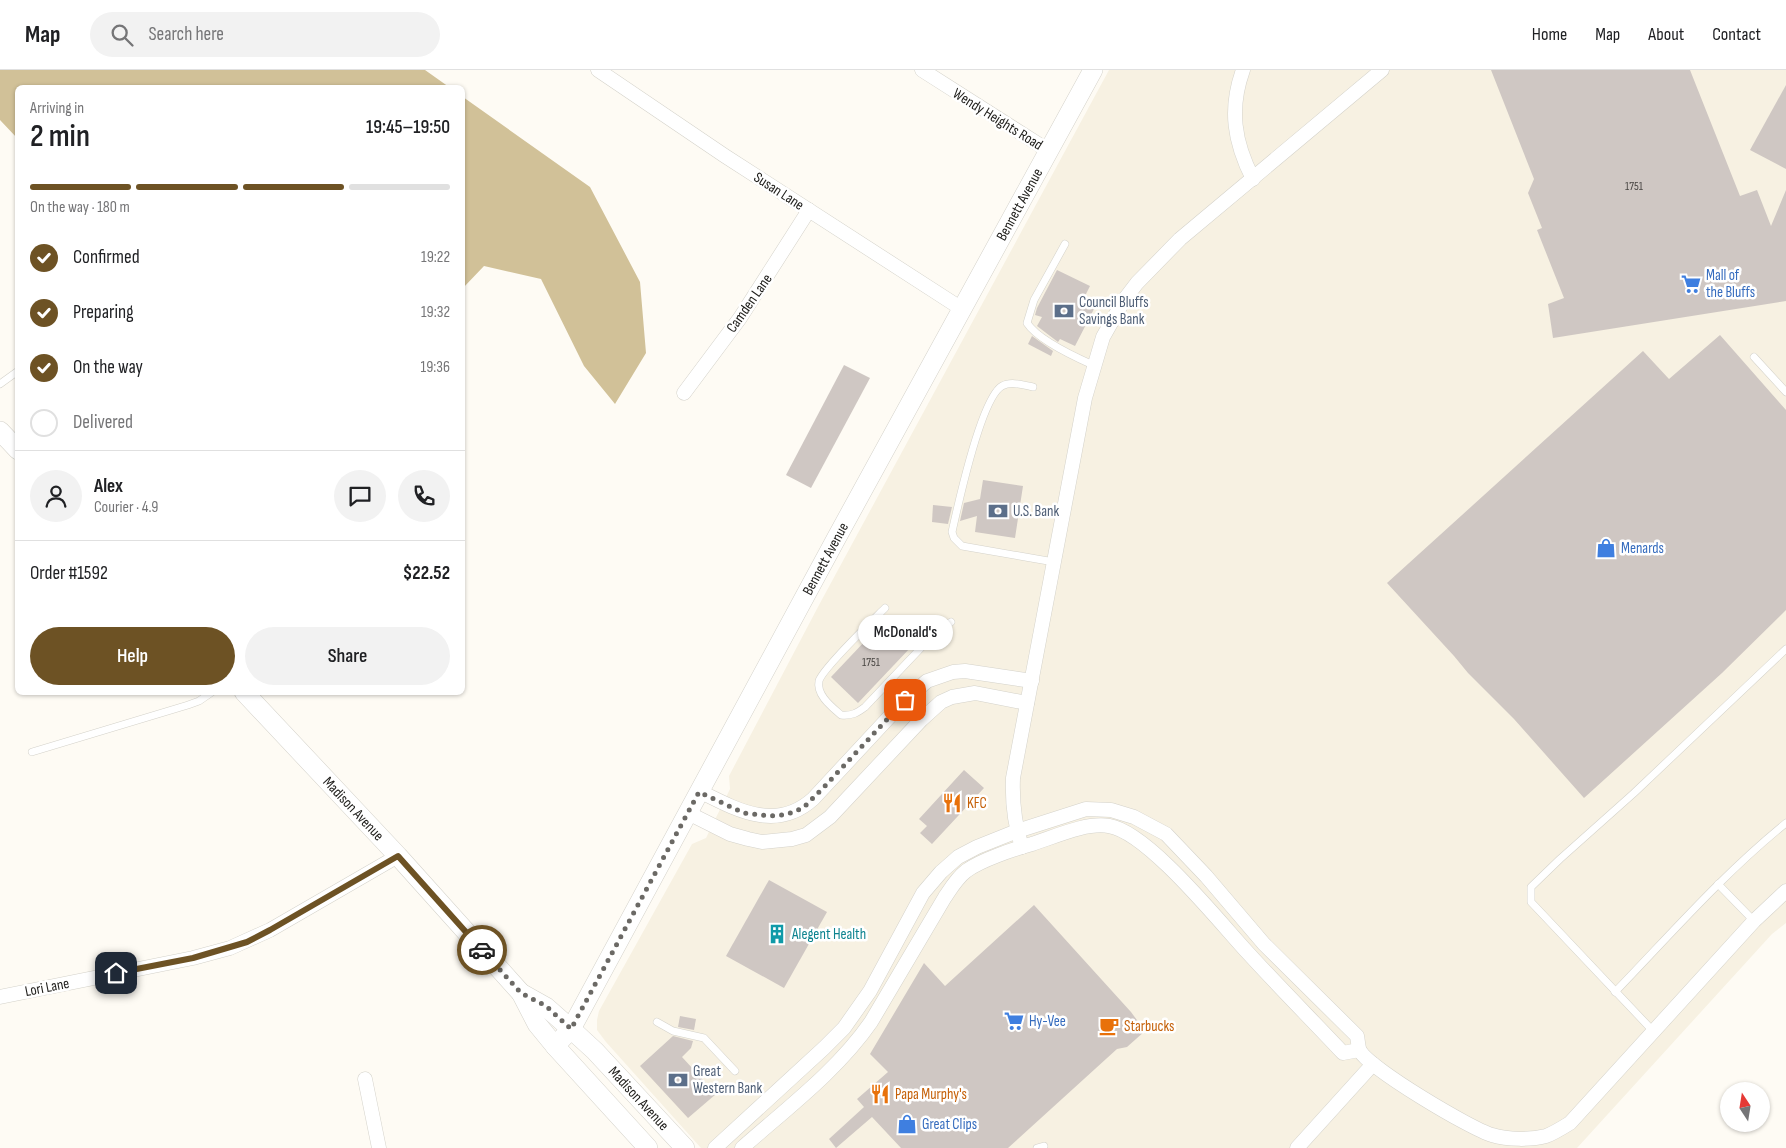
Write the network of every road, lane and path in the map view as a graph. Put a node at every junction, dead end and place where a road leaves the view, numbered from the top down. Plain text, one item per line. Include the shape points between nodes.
1 (598, 70) edge
2 (922, 70) edge
3 (1093, 70) edge
4 (1243, 70) edge
5 (1382, 70) edge
6 (1049, 151) junction
7 (1253, 179) junction
8 (809, 210) junction
9 (1065, 244) dead end
10 (962, 309) junction
11 (1754, 358) dead end
12 (1093, 365) junction
13 (15, 373) edge
14 (0, 384) edge
15 (1033, 387) dead end
16 (684, 392) dead end
17 (1786, 392) edge
18 (0, 431) edge
19 (15, 447) edge
20 (1054, 562) junction
21 (884, 608) dead end
22 (951, 622) dead end
23 (1786, 648) edge
24 (1032, 681) junction
25 (208, 695) edge
26 (247, 695) edge
27 (1027, 703) junction
28 (32, 752) dead end
29 (699, 792) junction
30 (688, 813) junction
31 (1786, 823) edge
32 (1017, 831) junction
33 (1022, 847) junction
34 (398, 856) junction
35 (1718, 884) junction
36 (1786, 891) edge
37 (1754, 921) junction
38 (1615, 992) junction
39 (521, 993) junction
40 (0, 997) edge
41 (658, 1022) dead end
42 (571, 1029) junction
43 (1653, 1031) junction
44 (555, 1046) junction
45 (1359, 1050) junction
46 (1373, 1064) junction
47 (735, 1070) dead end
48 (365, 1079) dead end
49 (378, 1148) edge
50 (648, 1148) edge
51 (685, 1148) edge
52 (715, 1148) edge
53 (742, 1148) edge
54 (1296, 1148) edge

1 - 8 street, Susan Lane
2 - 6 street, Wendy Heights Road
3 - 6 main road, Bennett Avenue
4 - 7 street via 1235,121 1240,150
5 - 7 street
6 - 10 main road, Bennett Avenue
7 - 12 street via 1180,240 1137,283 1109,324
8 - 10 street, Susan Lane
8 - 16 street, Camden Lane via 740,318
9 - 12 lane via 1034,300 1027,322 1036,333
10 - 29 main road, Bennett Avenue
11 - 17 lane
12 - 20 street
13 - 14 lane
15 - 20 lane via 1003,385 989,404 952,532 962,546
18 - 19 main road
20 - 24 street
21 - 22 lane via 819,680 823,697 841,715 850,716 865,707 934,633
23 - 38 lane via 1531,887 1531,902
24 - 27 street
24 - 29 street via 965,672 953,672 927,681 804,807 794,812 769,816 744,813
25 - 28 lane via 188,705
26 - 34 main road, Madison Avenue
27 - 30 street via 975,694 941,702 830,817 806,835 762,842 730,834
27 - 32 street via 1014,778 1012,806
29 - 30 main road, Bennett Avenue
30 - 42 main road, Bennett Avenue
31 - 35 lane
32 - 33 street
32 - 45 street via 1086,809 1111,810 1134,817 1166,834 1264,944 1357,1036
32 - 52 street via 958,857 941,872 923,893 870,991 844,1028
33 - 45 street via 1088,826 1110,826 1135,837 1179,876 1344,1053
33 - 53 street via 980,863 956,881 859,1039
34 - 39 main road, Madison Avenue
34 - 40 street, Lori Lane via 270,930 230,948
35 - 37 lane
35 - 38 lane
36 - 37 street
37 - 43 street
38 - 43 lane
39 - 42 main road, Madison Avenue via 546,1006
39 - 44 main road, Madison Avenue via 537,1024
41 - 47 lane via 673,1031 704,1038
42 - 44 main road, Bennett Avenue
42 - 51 main road, Madison Avenue
43 - 46 street via 1570,1123 1546,1136 1532,1138 1493,1136 1476,1129
44 - 50 main road, Madison Avenue
45 - 46 street
46 - 54 street
48 - 49 street

